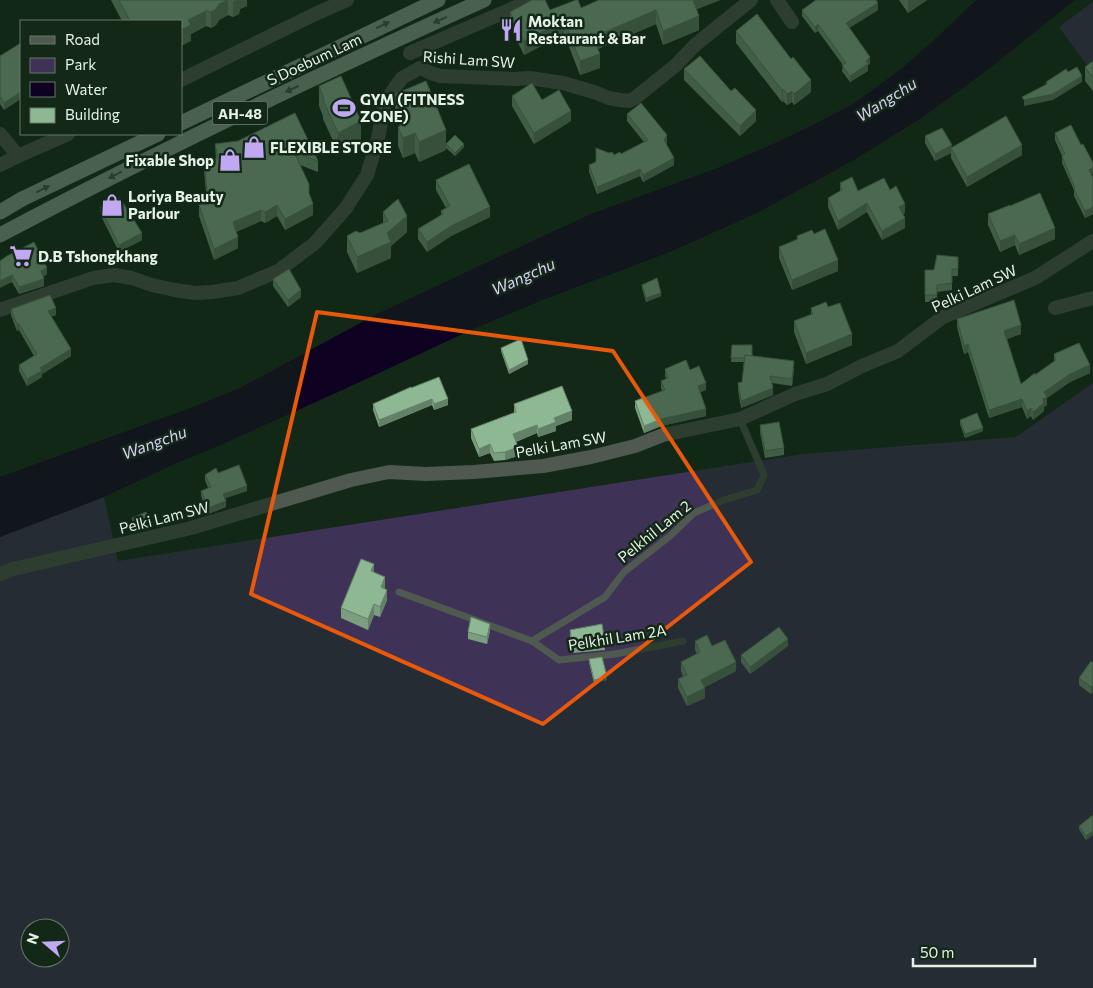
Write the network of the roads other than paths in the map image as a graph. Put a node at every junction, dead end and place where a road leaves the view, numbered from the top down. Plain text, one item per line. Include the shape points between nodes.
1 (348, 0) edge
2 (438, 0) edge
3 (484, 0) edge
4 (532, 0) edge
5 (751, 0) edge
6 (776, 0) edge
7 (792, 22) dead end
8 (394, 40) junction
9 (410, 53) junction
10 (420, 68) junction
11 (182, 80) edge
12 (182, 123) edge
13 (0, 134) edge
14 (66, 135) edge
15 (156, 135) edge
16 (18, 156) junction
17 (0, 166) edge
18 (0, 212) edge
19 (0, 235) edge
20 (1093, 241) edge
21 (1093, 298) edge
22 (1055, 308) dead end
23 (0, 310) edge
24 (740, 419) junction
25 (0, 574) edge
26 (399, 592) dead end
27 (532, 641) junction
28 (683, 641) dead end

1 - 11 street
12 -> 2 highway, S Doebum Lam / AH-48
3 -> 8 highway, S Doebum Lam / AH-48
4 - 9 street
5 - 10 street, Rishi Lam SW via 695,44 676,66 629,101 563,83 530,78 440,76
6 - 7 street
8 - 9 street
8 -> 19 highway, S Doebum Lam / AH-48 via 202,132
9 - 10 street
10 - 23 street, Rishi Lam SW via 402,78 384,105 378,139 366,175 346,208 315,243 278,271 238,288 195,293 114,275 93,278
13 - 16 street
14 - 16 street
18 -> 15 highway
16 - 17 street
20 - 24 street, Pelki Lam SW via 1036,278 943,317 898,351
21 - 22 street
24 - 25 street, Pelki Lam SW via 543,466 426,474 389,472 360,478 190,528
24 - 27 lane, Pelkhil Lam 2 via 764,475 757,490 694,513 624,572 605,597
26 - 27 lane
27 - 28 lane, Pelkhil Lam 2A via 559,660 615,654

